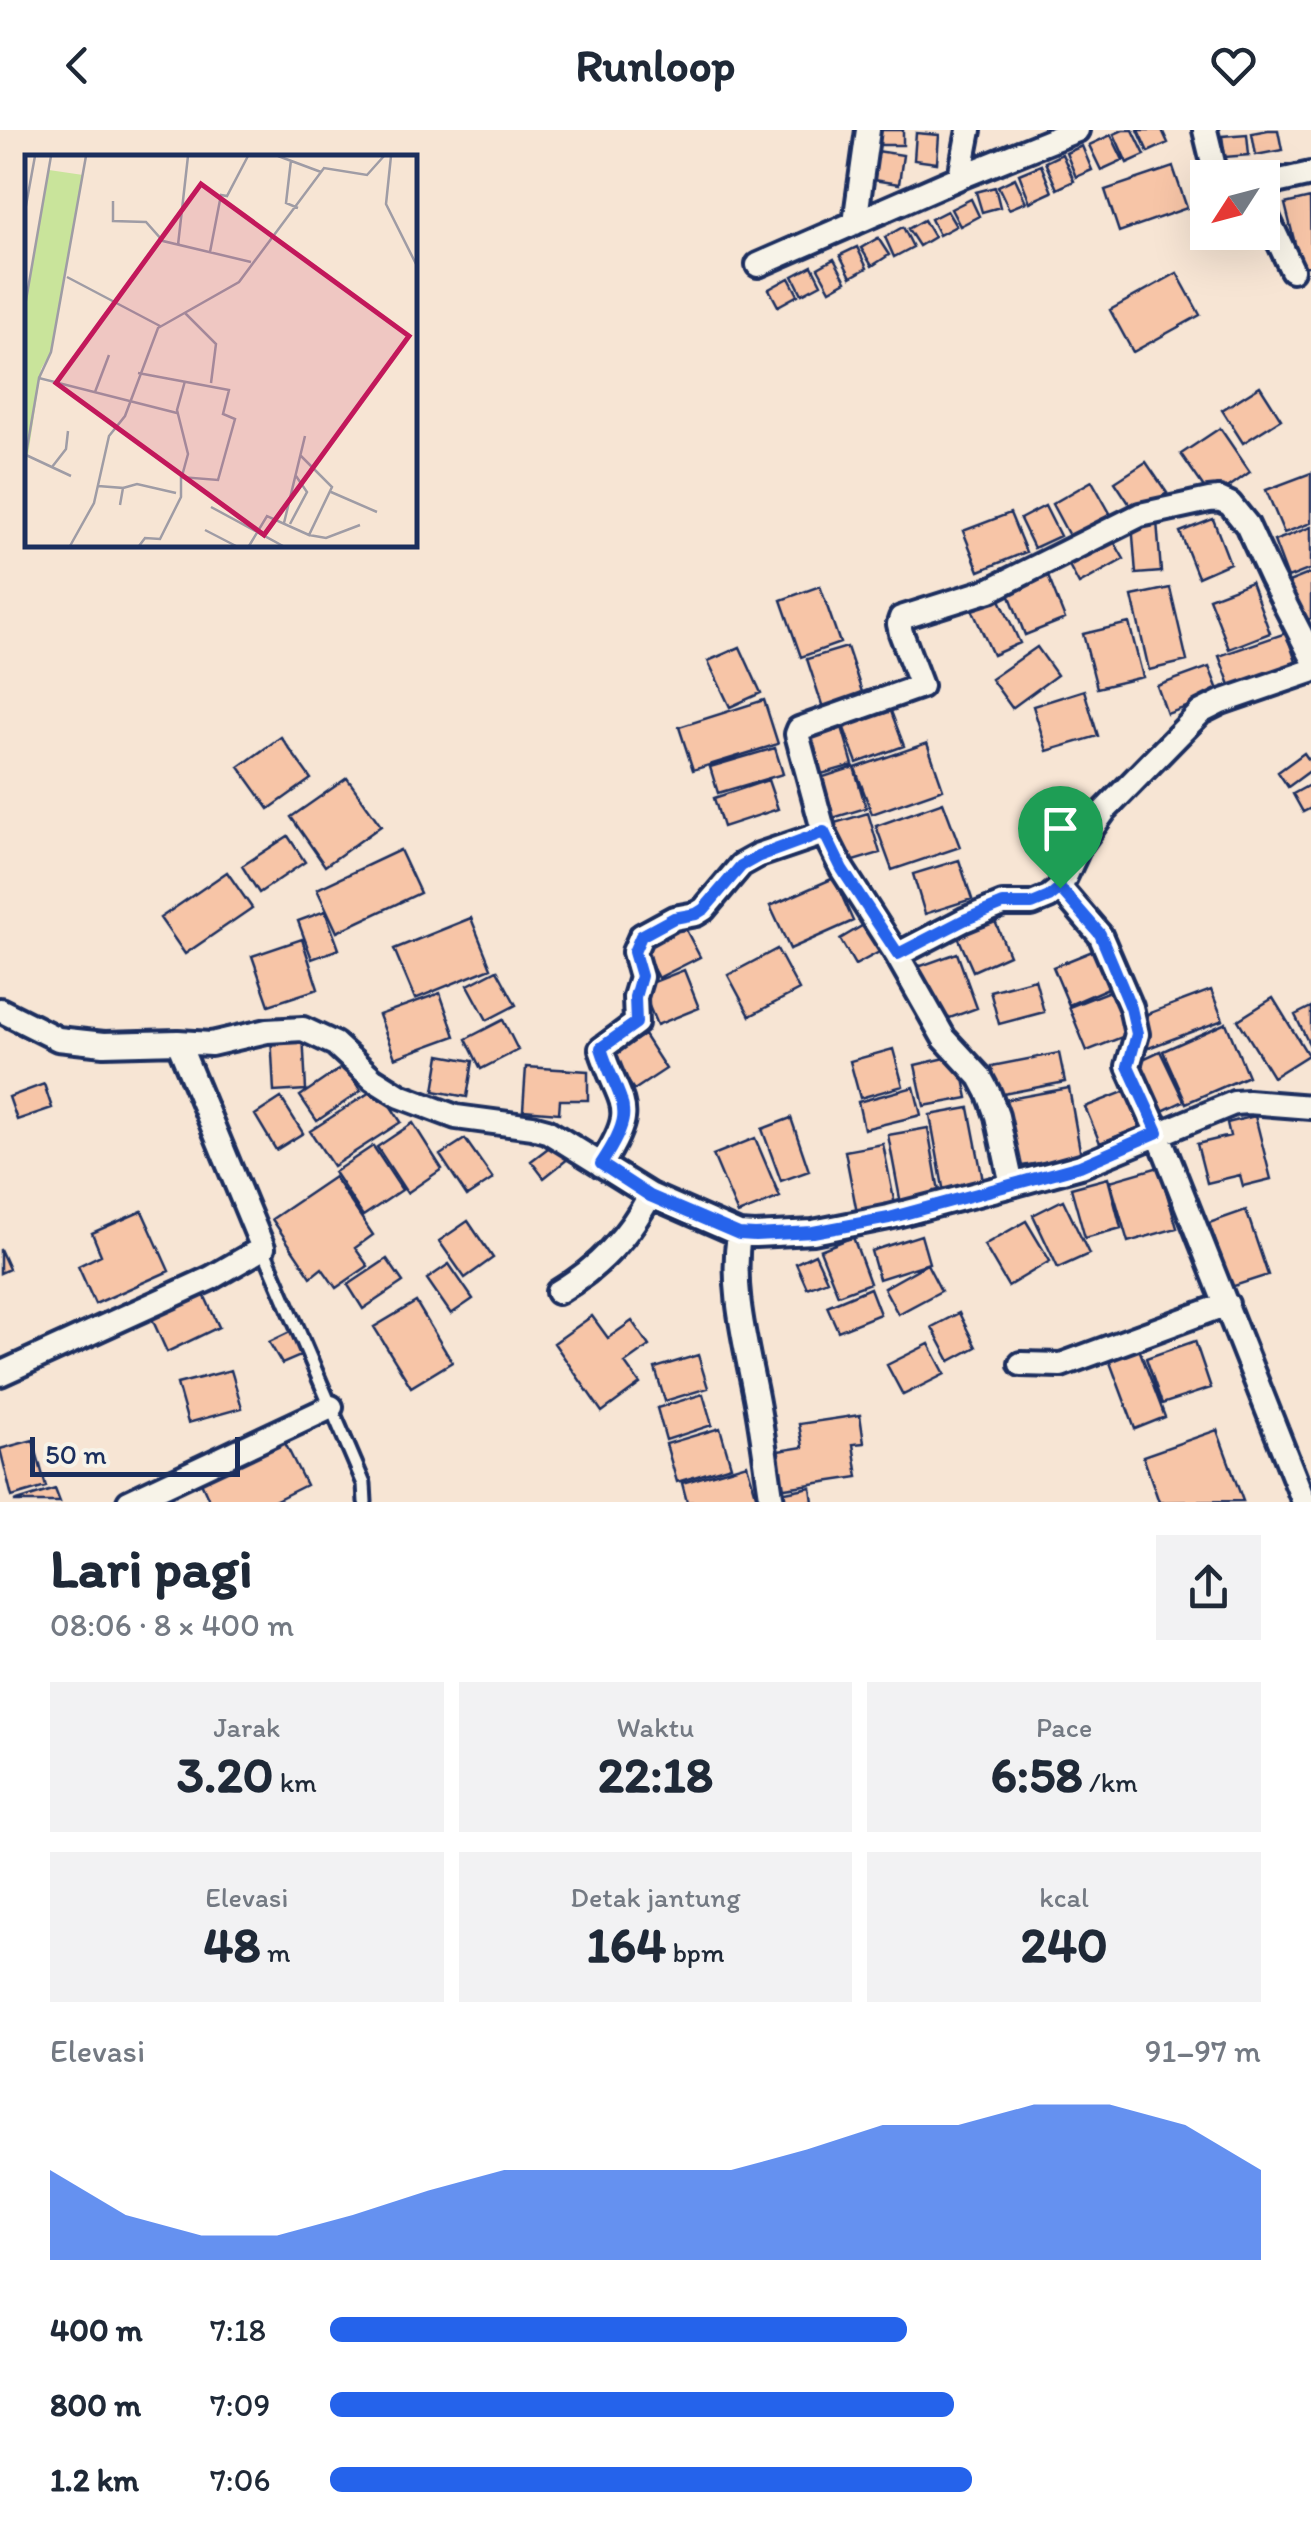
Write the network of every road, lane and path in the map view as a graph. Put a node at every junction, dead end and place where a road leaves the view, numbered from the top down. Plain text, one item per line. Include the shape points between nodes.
1 (868, 130) edge
2 (969, 130) edge
3 (1076, 130) edge
4 (1205, 130) edge
5 (1212, 160) edge
6 (1311, 174) edge
7 (960, 176) junction
8 (1280, 181) edge
9 (855, 222) junction
10 (1280, 244) edge
11 (758, 265) dead end
12 (1292, 270) dead end
13 (1311, 655) edge
14 (1311, 670) edge
15 (824, 832) junction
16 (1060, 888) junction
17 (898, 954) junction
18 (0, 1010) edge
19 (178, 1042) junction
20 (1311, 1107) edge
21 (1158, 1132) junction
22 (601, 1164) junction
23 (1012, 1185) junction
24 (650, 1196) junction
25 (739, 1234) junction
26 (263, 1248) junction
27 (558, 1292) dead end
28 (1227, 1304) junction
29 (1021, 1364) dead end
30 (0, 1374) edge
31 (331, 1407) junction
32 (130, 1502) edge
33 (364, 1502) edge
34 (772, 1502) edge
35 (1304, 1502) edge

1 - 9 street
2 - 7 street
3 - 7 street
4 - 5 street
6 - 8 street
7 - 9 street
9 - 11 street
10 - 12 street
13 - 15 street via 1247,525 1230,504 1209,500 1140,514 990,590 900,618 921,686 796,734
14 - 16 street via 1201,712 1105,810
15 - 17 street
15 - 22 street via 741,866 704,909 641,936 634,952 641,976 636,1023 601,1048 624,1108 624,1124
16 - 17 street via 1032,904 1003,904
16 - 21 street via 1100,934 1131,1008 1137,1034 1128,1066
17 - 23 street via 944,1038 989,1094
18 - 19 street via 58,1039
19 - 22 street via 211,1044 303,1029 335,1044 400,1096 456,1117 532,1126
19 - 26 street
20 - 21 street via 1241,1102
21 - 23 street via 1080,1166
21 - 28 street
22 - 24 street
23 - 25 street via 813,1232
24 - 25 street
24 - 27 street via 620,1243
25 - 34 street via 739,1308
26 - 30 street
26 - 31 lane
28 - 29 street via 1061,1365
28 - 35 street
31 - 32 street
31 - 33 lane via 364,1484

